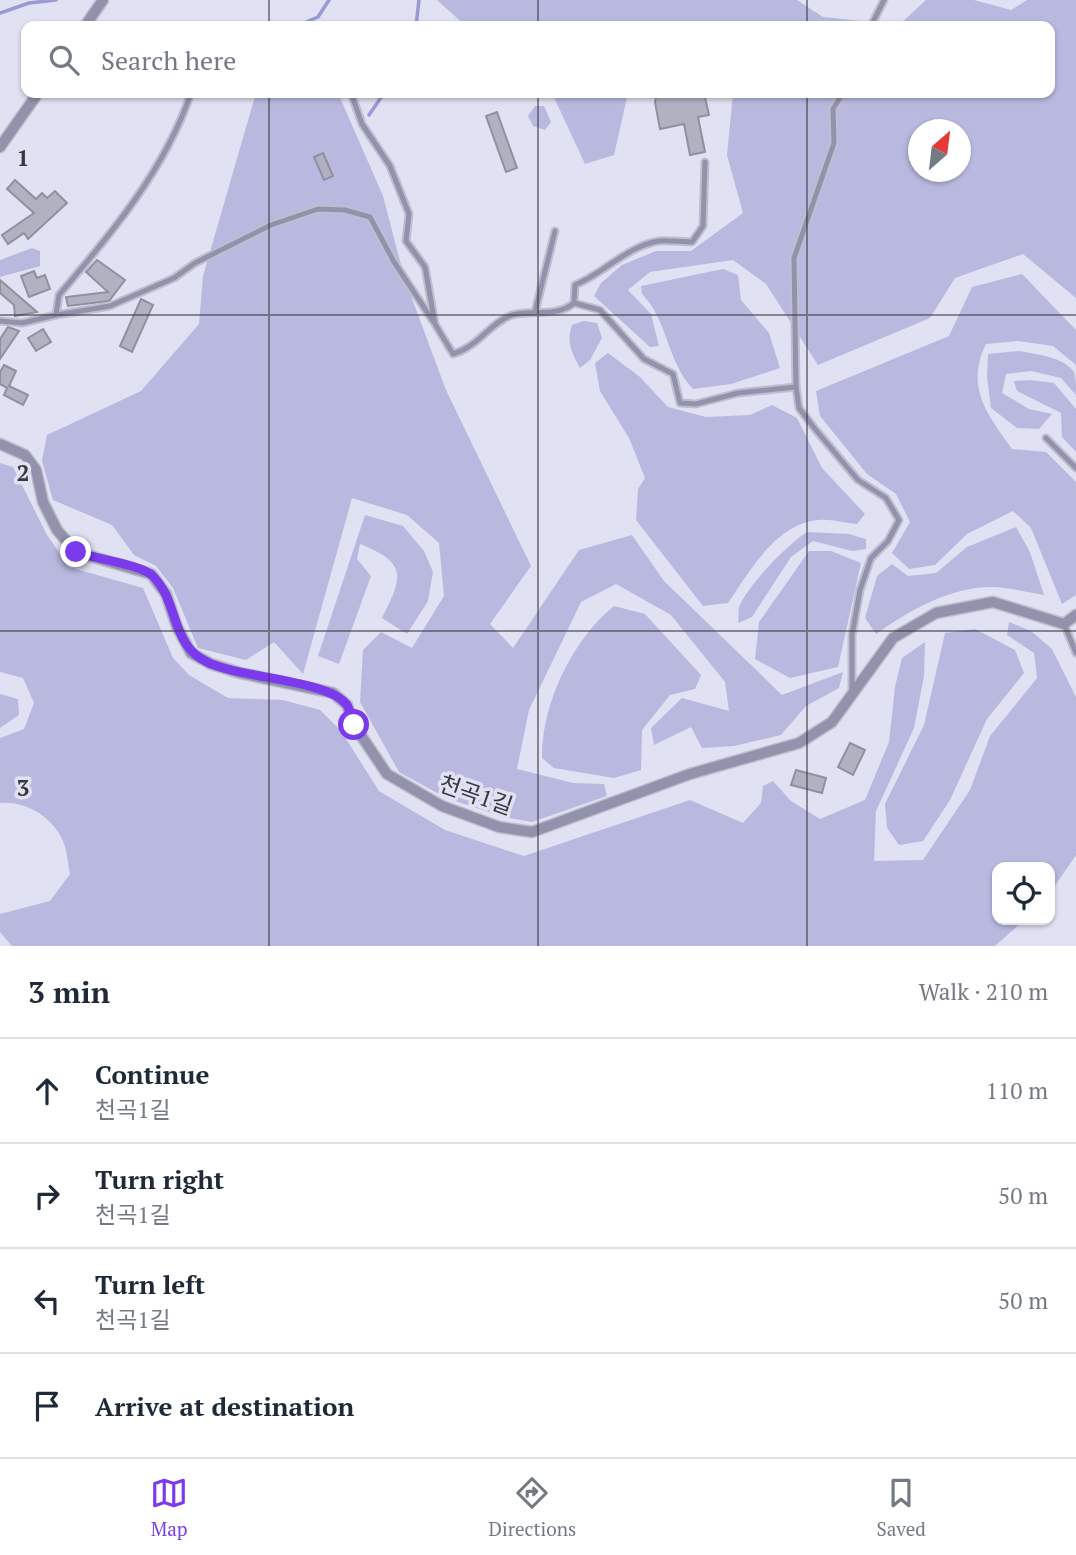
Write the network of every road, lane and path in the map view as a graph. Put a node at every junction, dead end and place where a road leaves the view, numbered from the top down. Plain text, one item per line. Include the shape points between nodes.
1 (103, 0) edge
2 (884, 0) edge
3 (88, 21) edge
4 (874, 21) edge
5 (34, 98) edge
6 (189, 98) edge
7 (353, 98) edge
8 (840, 98) edge
9 (0, 147) edge
10 (705, 162) dead end
11 (555, 231) dead end
12 (574, 303) junction
13 (535, 312) junction
14 (56, 314) junction
15 (0, 321) edge
16 (435, 324) junction
17 (796, 387) junction
18 (1046, 438) dead end
19 (0, 444) edge
20 (1076, 468) edge
21 (1076, 615) edge
22 (1065, 624) junction
23 (1076, 653) edge
24 (852, 695) junction

1 - 3 street
2 - 4 lane
5 - 9 street
6 - 14 lane via 180,126 141,192 60,295
7 - 16 lane via 362,124 390,166 409,214 406,241 425,267
8 - 17 lane via 833,109 834,143 794,258
10 - 12 lane via 703,226 692,242 657,241 616,259 575,285
11 - 13 lane
12 - 13 lane via 564,311
12 - 17 lane via 600,310 644,359 673,374 680,403
13 - 16 lane via 510,316 468,350 453,354
14 - 15 lane via 22,323
14 - 16 lane via 110,306 174,278 271,225 318,209 370,217
17 - 24 lane via 799,408 815,429 858,480 886,498 900,520 871,558 860,590 852,635
18 - 20 lane
19 - 24 street, 천곡1길 via 25,455 36,470 43,502 57,530 76,552 151,574 166,594 191,653 240,673 333,693 346,705 387,774 442,806 499,827 532,832 690,774 799,743 831,722
21 - 22 street
22 - 23 lane
22 - 24 street, 천곡1길 via 993,602 936,613 893,638

